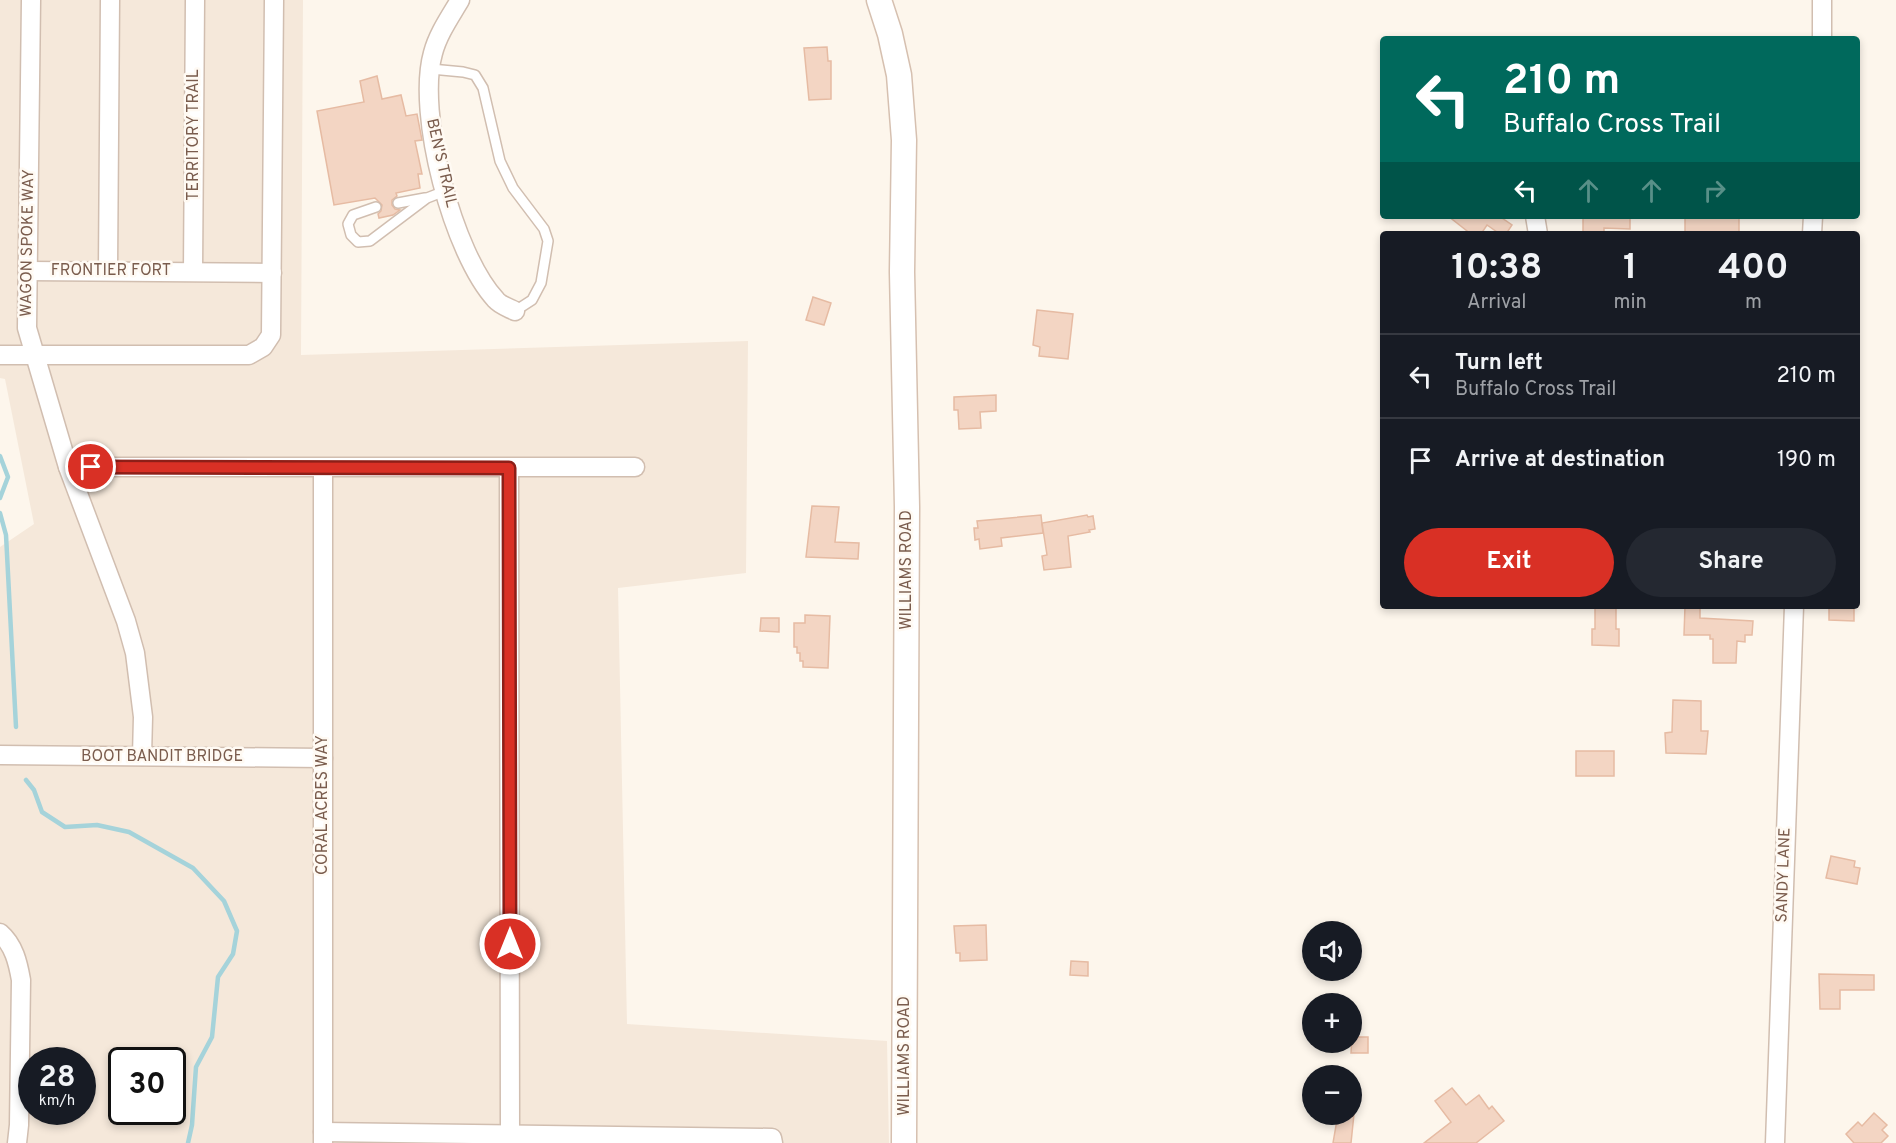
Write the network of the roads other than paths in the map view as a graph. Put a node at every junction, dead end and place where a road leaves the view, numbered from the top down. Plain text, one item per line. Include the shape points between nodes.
1 (31, 0) edge
2 (110, 0) edge
3 (195, 0) edge
4 (274, 0) edge
5 (460, 0) edge
6 (879, 0) edge
7 (1822, 0) edge
8 (1822, 36) edge
9 (431, 69) junction
10 (436, 195) junction
11 (398, 203) dead end
12 (376, 207) dead end
13 (108, 270) junction
14 (28, 271) junction
15 (193, 271) junction
16 (272, 273) junction
17 (515, 311) joint
18 (35, 354) junction
19 (0, 355) edge
20 (68, 467) junction
21 (635, 467) dead end
22 (323, 468) junction
23 (509, 468) junction
24 (1794, 609) edge
25 (0, 756) edge
26 (142, 756) junction
27 (323, 758) junction
28 (0, 933) edge
29 (510, 1134) junction
30 (323, 1138) edge
31 (772, 1140) edge
32 (17, 1143) edge
33 (904, 1143) edge
34 (1774, 1143) edge

1 - 14 street, WAGON SPOKE WAY
2 - 13 street
3 - 15 street, TERRITORY TRAIL
4 - 16 street
5 - 9 street, BEN'S TRAIL via 433,53
6 - 33 street, WILLIAMS ROAD via 899,75 904,140
7 - 8 street
9 - 10 street, BEN'S TRAIL via 429,111
9 - 17 lane via 476,75 483,88 500,161 513,188 544,229 548,241 541,284 532,300
10 - 11 lane
10 - 12 lane via 370,241 358,242 348,224 353,214
10 - 17 street, BEN'S TRAIL via 496,301
13 - 14 street, FRONTIER FORT
13 - 15 street, FRONTIER FORT
14 - 18 street, WAGON SPOKE WAY via 27,328
15 - 16 street, FRONTIER FORT
16 - 18 street via 271,335 263,347 249,355
18 - 19 street
18 - 20 street, WAGON SPOKE WAY
20 - 22 street
20 - 26 street, WAGON SPOKE WAY via 135,654 142,707
21 - 23 street
22 - 23 street
22 - 27 street, CORAL ACRES WAY
23 - 29 street
24 - 34 street, SANDY LANE
25 - 26 street, BOOT BANDIT BRIDGE
26 - 27 street, BOOT BANDIT BRIDGE
27 - 30 street, CORAL ACRES WAY
28 - 32 street via 17,960 21,980
29 - 30 street
29 - 31 street

